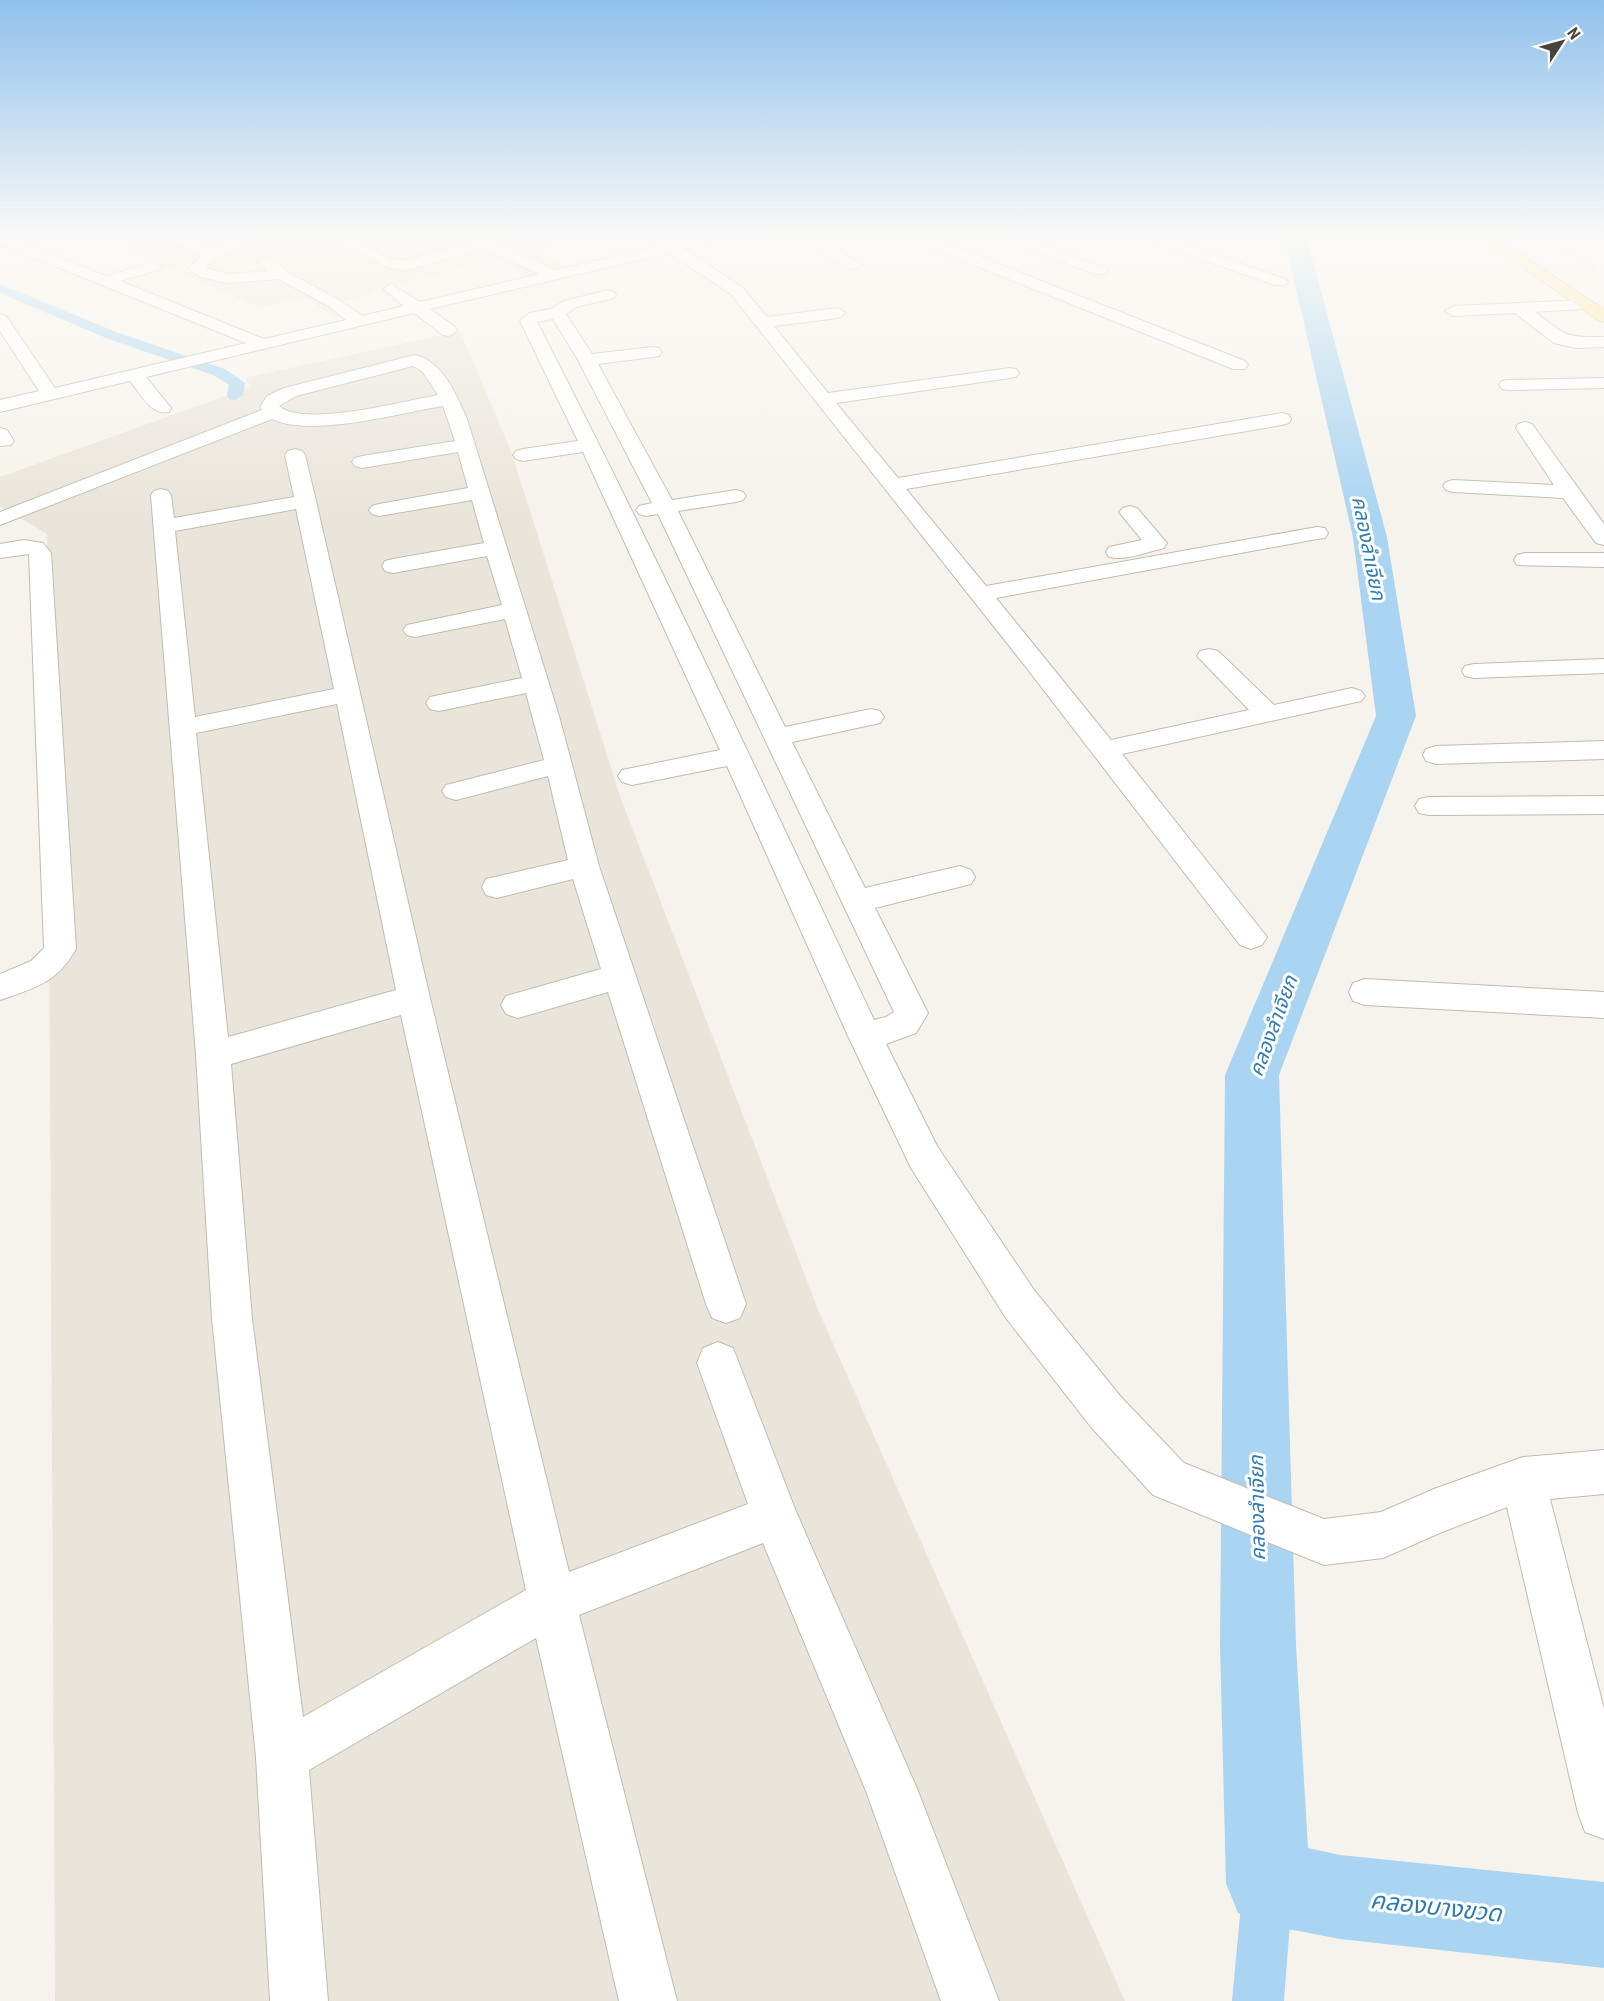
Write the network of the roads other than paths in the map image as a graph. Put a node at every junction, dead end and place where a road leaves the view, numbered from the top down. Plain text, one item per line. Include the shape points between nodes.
1 (7, 329) edge
2 (226, 329) edge
3 (323, 329) edge
4 (532, 329) edge
5 (568, 329) edge
6 (767, 329) edge
7 (1149, 329) edge
8 (1547, 329) edge
9 (1580, 329) edge
10 (1600, 343) edge
11 (263, 344) junction
12 (653, 352) dead end
13 (587, 360) junction
14 (1239, 365) dead end
15 (1010, 373) dead end
16 (134, 374) junction
17 (1604, 383) edge
18 (1508, 386) dead end
19 (50, 394) junction
20 (449, 399) junction
21 (824, 399) junction
22 (0, 406) edge
23 (162, 408) dead end
24 (273, 412) junction
25 (1282, 419) dead end
26 (1525, 428) dead end
27 (466, 445) junction
28 (591, 445) junction
29 (295, 455) dead end
30 (523, 455) dead end
31 (362, 462) dead end
32 (892, 485) junction
33 (1453, 486) dead end
34 (1569, 492) junction
35 (478, 493) junction
36 (736, 496) dead end
37 (306, 501) junction
38 (665, 507) junction
39 (379, 510) dead end
40 (1130, 512) dead end
41 (1594, 512) edge
42 (623, 514) junction
43 (0, 519) edge
44 (1317, 533) dead end
45 (1604, 538) edge
46 (495, 548) junction
47 (0, 551) edge
48 (1525, 560) dead end
49 (1604, 560) edge
50 (393, 566) dead end
51 (975, 590) junction
52 (514, 610) junction
53 (415, 630) dead end
54 (1209, 656) dead end
55 (1604, 666) edge
56 (1474, 671) dead end
57 (536, 683) junction
58 (347, 694) junction
59 (1352, 696) dead end
60 (439, 703) dead end
61 (1268, 714) junction
62 (871, 717) dead end
63 (183, 728) junction
64 (775, 737) junction
65 (1104, 750) junction
66 (1604, 750) edge
67 (1436, 755) dead end
68 (735, 756) junction
69 (558, 765) junction
70 (632, 776) dead end
71 (456, 791) dead end
72 (1604, 805) edge
73 (1429, 806) dead end
74 (584, 866) junction
75 (960, 877) dead end
76 (497, 887) dead end
77 (857, 901) junction
78 (1251, 937) dead end
79 (620, 976) junction
80 (0, 987) edge
81 (1365, 992) dead end
82 (414, 998) junction
83 (518, 1005) dead end
84 (1604, 1005) edge
85 (865, 1035) junction
86 (213, 1055) junction
87 (726, 1304) dead end
88 (718, 1363) dead end
89 (1604, 1472) edge
90 (1523, 1479) junction
91 (775, 1516) junction
92 (552, 1602) junction
93 (282, 1757) junction
94 (1604, 1813) edge
95 (299, 2001) edge
96 (648, 2001) edge
97 (970, 2001) edge

1 - 19 street
2 - 11 street
3 - 11 street
4 - 28 street
5 - 13 street
6 - 21 street
7 - 14 street
8 - 10 street via 1560,339
9 - 10 street
11 - 16 street
12 - 13 street
13 - 38 street
15 - 21 street
16 - 19 street
16 - 23 street
17 - 18 street
19 - 22 street
20 - 24 street via 329,420 297,420
20 - 24 street via 429,367 415,360 290,392 269,404
20 - 27 street
21 - 32 street
24 - 43 street
25 - 32 street
26 - 34 street
27 - 31 street
27 - 35 street
28 - 30 street
28 - 42 street
29 - 37 street
32 - 51 street
33 - 34 street
34 - 41 street
35 - 39 street
35 - 46 street
36 - 38 street
37 - 58 street
37 - 63 street via 163,510
38 - 42 street
38 - 64 street
40 - 51 street via 1156,543
41 - 45 street
42 - 68 street
44 - 51 street
46 - 50 street
46 - 52 street
47 - 80 street via 24,547 40,553 60,949 54,962 43,970
48 - 49 street
51 - 65 street
52 - 53 street
52 - 57 street
54 - 61 street
55 - 56 street
57 - 60 street
57 - 69 street
58 - 63 street
58 - 82 street
59 - 61 street
61 - 65 street
62 - 64 street
63 - 86 street
64 - 77 street
65 - 78 street
66 - 67 street
68 - 70 street
68 - 85 street
69 - 71 street
69 - 74 street
72 - 73 street
74 - 76 street
74 - 79 street
75 - 77 street
77 - 85 street via 911,1013 902,1026
79 - 83 street
79 - 87 street
81 - 84 street
82 - 86 street
82 - 92 street
85 - 90 street via 924,1156 1020,1304 1107,1412 1168,1479 1324,1542 1383,1535
86 - 93 street via 232,1318
88 - 91 street
89 - 90 street
90 - 94 street
91 - 92 street
91 - 97 street via 892,1791
92 - 93 street
92 - 96 street
93 - 95 street

